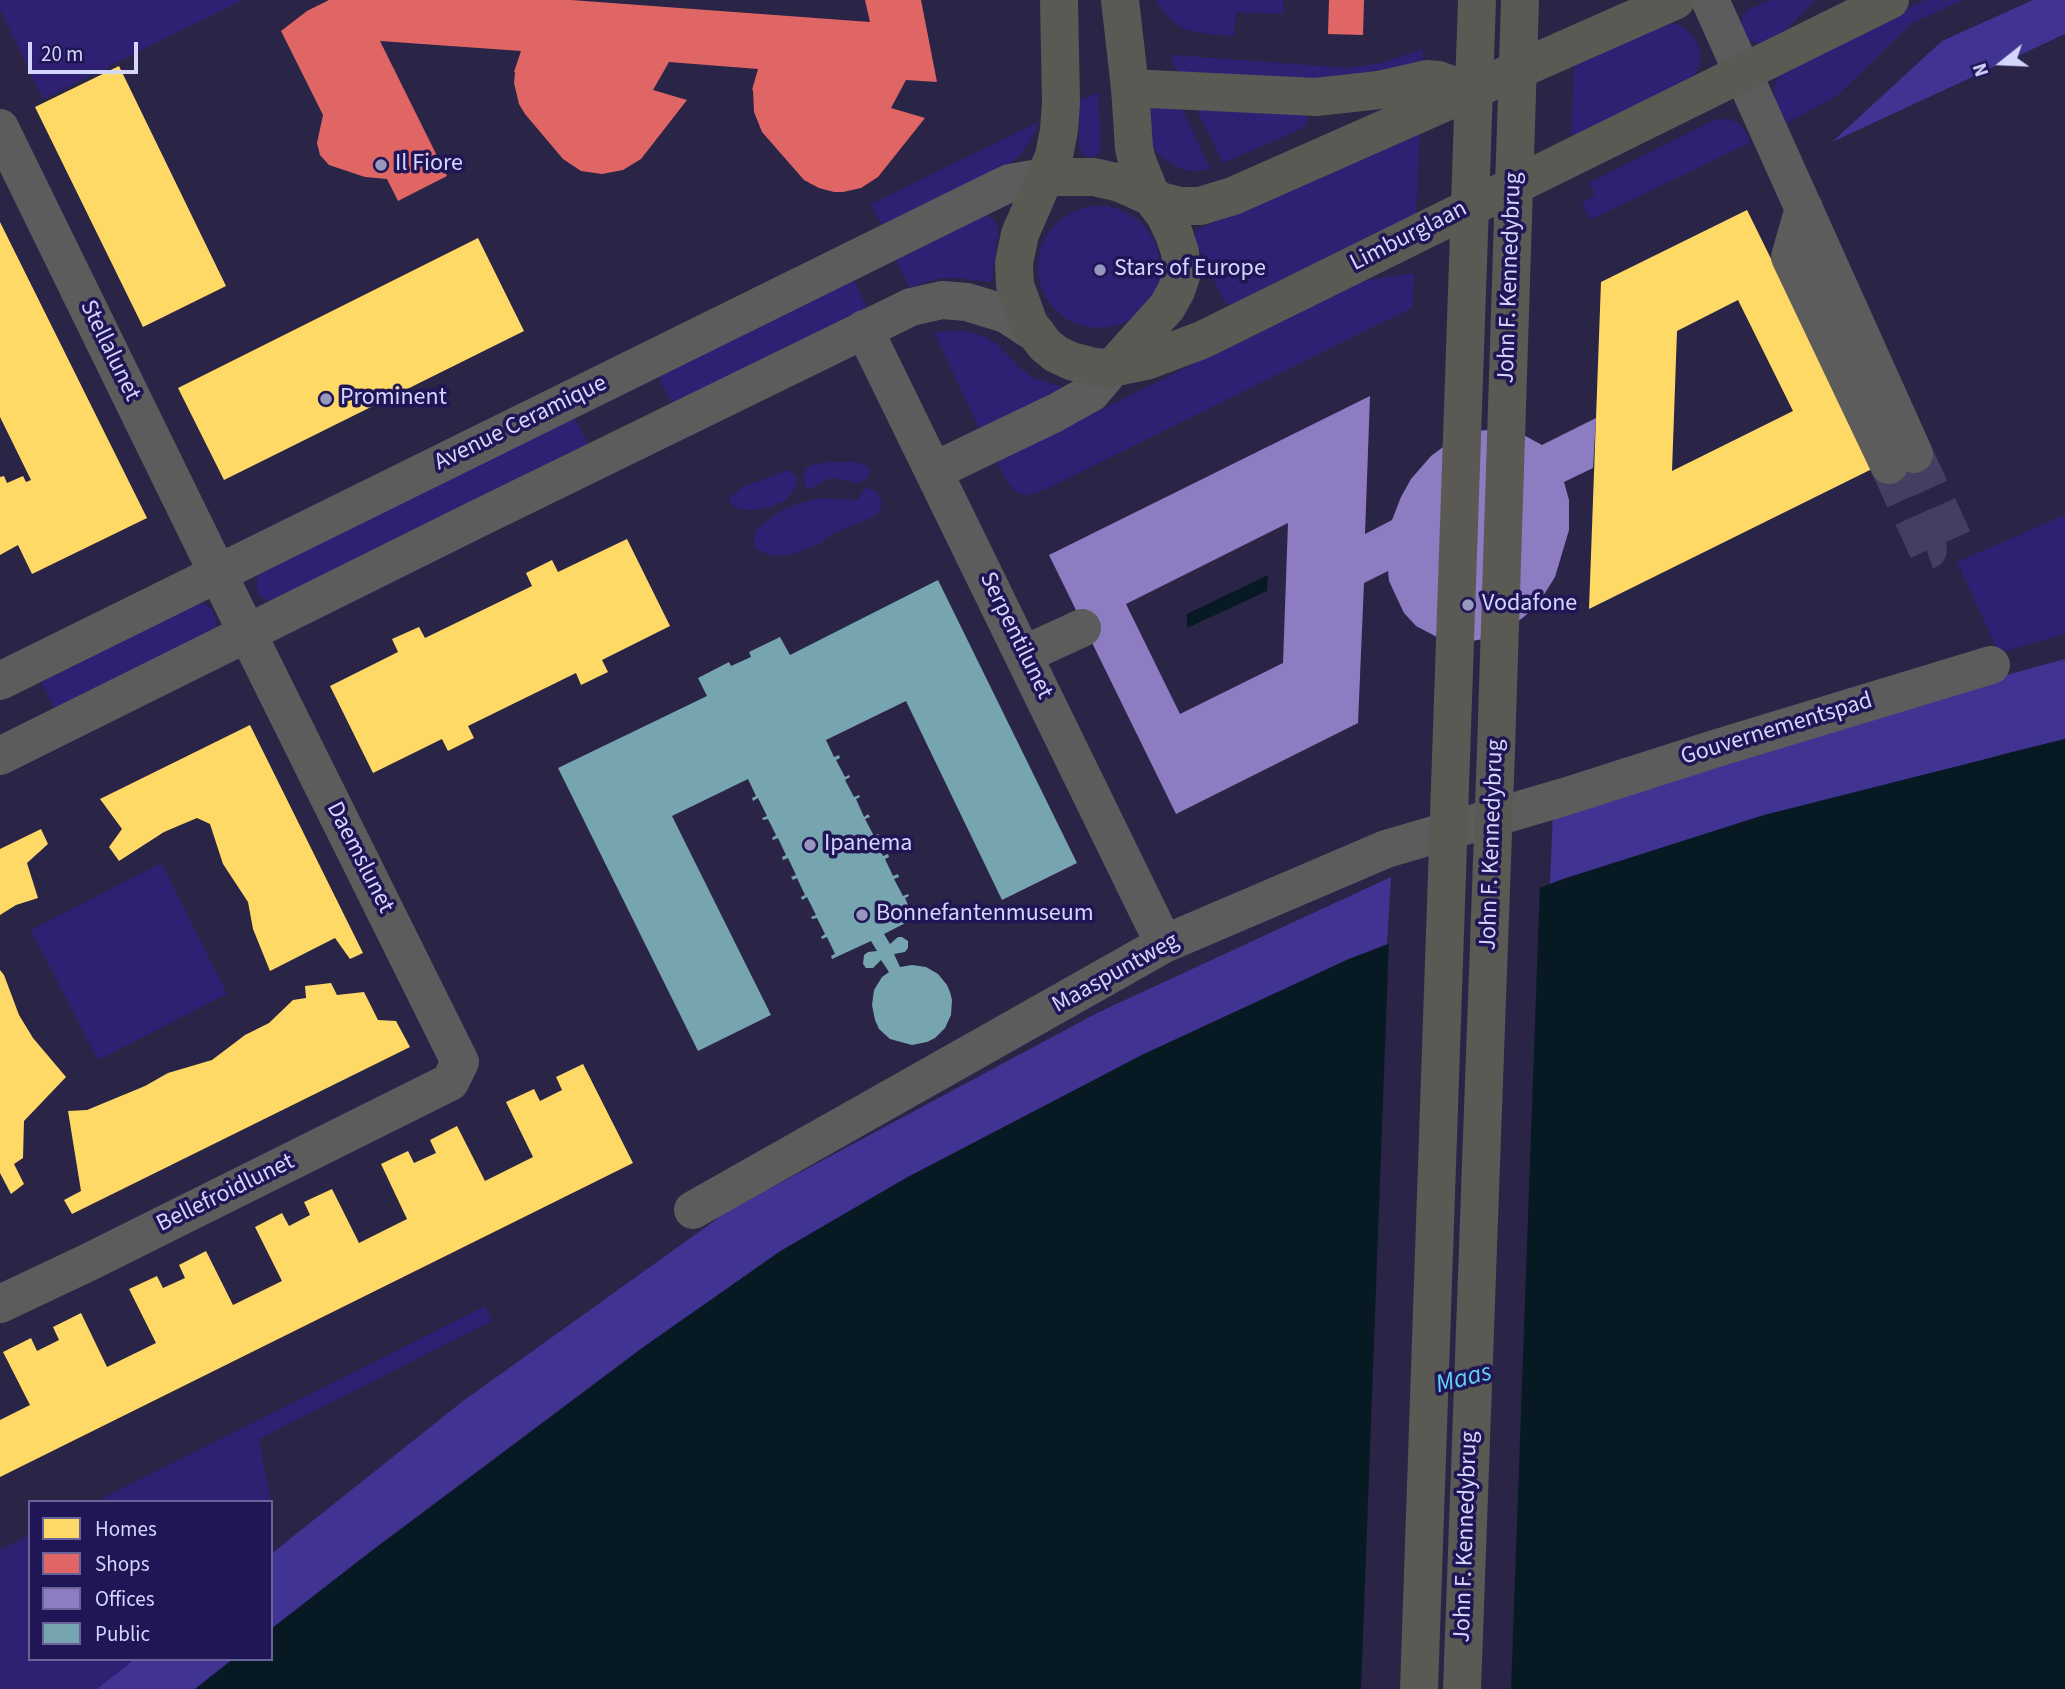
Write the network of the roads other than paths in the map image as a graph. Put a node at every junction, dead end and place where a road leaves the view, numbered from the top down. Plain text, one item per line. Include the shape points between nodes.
1 (1059, 0) edge
2 (1120, 0) edge
3 (1477, 0) edge
4 (1520, 0) edge
5 (1676, 0) edge
6 (1710, 0) edge
7 (1890, 0) edge
8 (1742, 72) junction
9 (1130, 88) junction
10 (1469, 91) junction
11 (0, 128) edge
12 (1045, 177) junction
13 (1152, 198) junction
14 (864, 328) junction
15 (1037, 334) junction
16 (1112, 368) junction
17 (1902, 460) tunnel mouth
18 (934, 471) junction
19 (218, 574) junction
20 (1082, 628) dead end
21 (247, 634) junction
22 (1023, 655) junction
23 (1991, 665) dead end
24 (0, 681) edge
25 (0, 756) edge
26 (1564, 797) joint
27 (1164, 944) junction
28 (450, 1083) joint
29 (693, 1210) dead end
30 (4, 1293) edge
31 (1419, 1689) edge
32 (1462, 1689) edge

1 - 12 main road via 1061,111 1054,156
2 - 9 main road
3 - 31 main road, John F. Kennedybrug, bridge
4 - 32 main road, John F. Kennedybrug, bridge
5 - 10 main road
6 - 8 street
7 - 8 main road, Limburglaan
8 - 16 main road, Limburglaan via 1202,340
8 - 17 street via 1804,208 1790,257
9 - 10 main road via 1316,97 1427,79
9 - 13 main road via 1134,148
10 - 13 main road via 1218,201 1190,207
11 - 19 street, Stellalunet
12 - 13 main road via 1094,177
12 - 15 main road via 1020,234 1013,274 1018,297
12 - 19 street, Avenue Ceramique via 1010,183 984,195
13 - 16 main road via 1174,234 1182,273 1167,307
14 - 15 street via 923,303 957,301 998,311
14 - 18 street, Serpentilunet
14 - 21 street
15 - 16 main road via 1056,354 1071,361
16 - 18 street via 1091,393
18 - 22 street, Serpentilunet
19 - 21 street, Stellalunet
19 - 24 street, Avenue Ceramique
20 - 22 street
21 - 25 street
21 - 28 street, Daemslunet via 460,1062
22 - 27 street, Serpentilunet
23 - 26 street, Gouvernementspad
26 - 27 street, Maaspuntweg via 1386,849
27 - 29 street, Maaspuntweg
28 - 30 street, Bellefroidlunet via 114,1250

